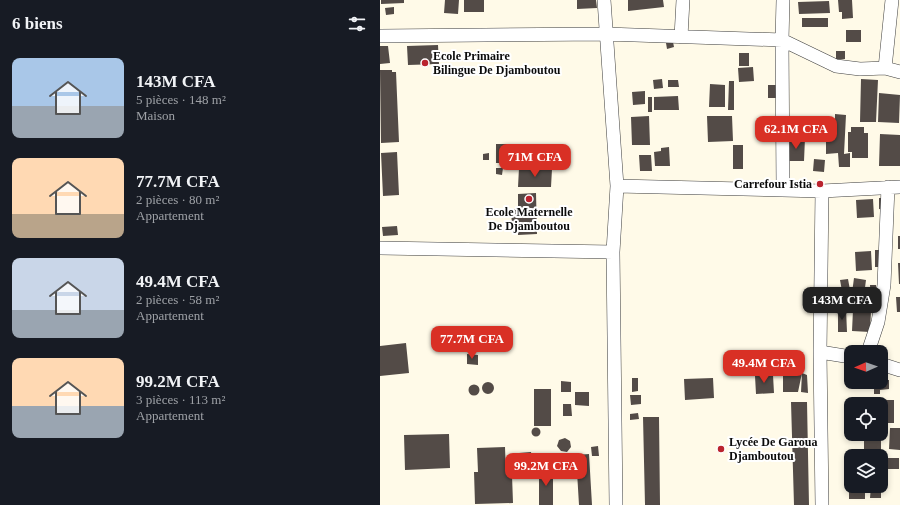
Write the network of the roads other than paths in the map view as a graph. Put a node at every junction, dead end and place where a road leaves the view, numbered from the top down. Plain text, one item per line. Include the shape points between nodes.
1 (604, 0) edge
2 (683, 0) edge
3 (783, 0) edge
4 (894, 5) edge
5 (606, 34) junction
6 (380, 36) edge
7 (681, 37) junction
8 (782, 40) junction
9 (885, 68) junction
10 (900, 72) edge
11 (617, 186) junction
12 (894, 187) edge
13 (783, 190) junction
14 (822, 191) junction
15 (380, 248) edge
16 (614, 252) junction
17 (870, 345) edge
18 (820, 352) junction
19 (844, 356) edge
20 (888, 366) edge
21 (900, 370) edge
22 (616, 505) edge
23 (822, 505) edge

1 - 5 street
2 - 7 street
3 - 8 street
4 - 9 street
5 - 6 street
5 - 7 street
5 - 11 street
7 - 8 street
8 - 9 street via 836,66 860,69
8 - 13 street
9 - 10 street
11 - 13 street
11 - 16 street
12 - 14 street
12 - 17 street via 884,285 878,322
13 - 14 street
14 - 18 street
15 - 16 street
16 - 22 street
18 - 19 street
18 - 23 street
20 - 21 street

